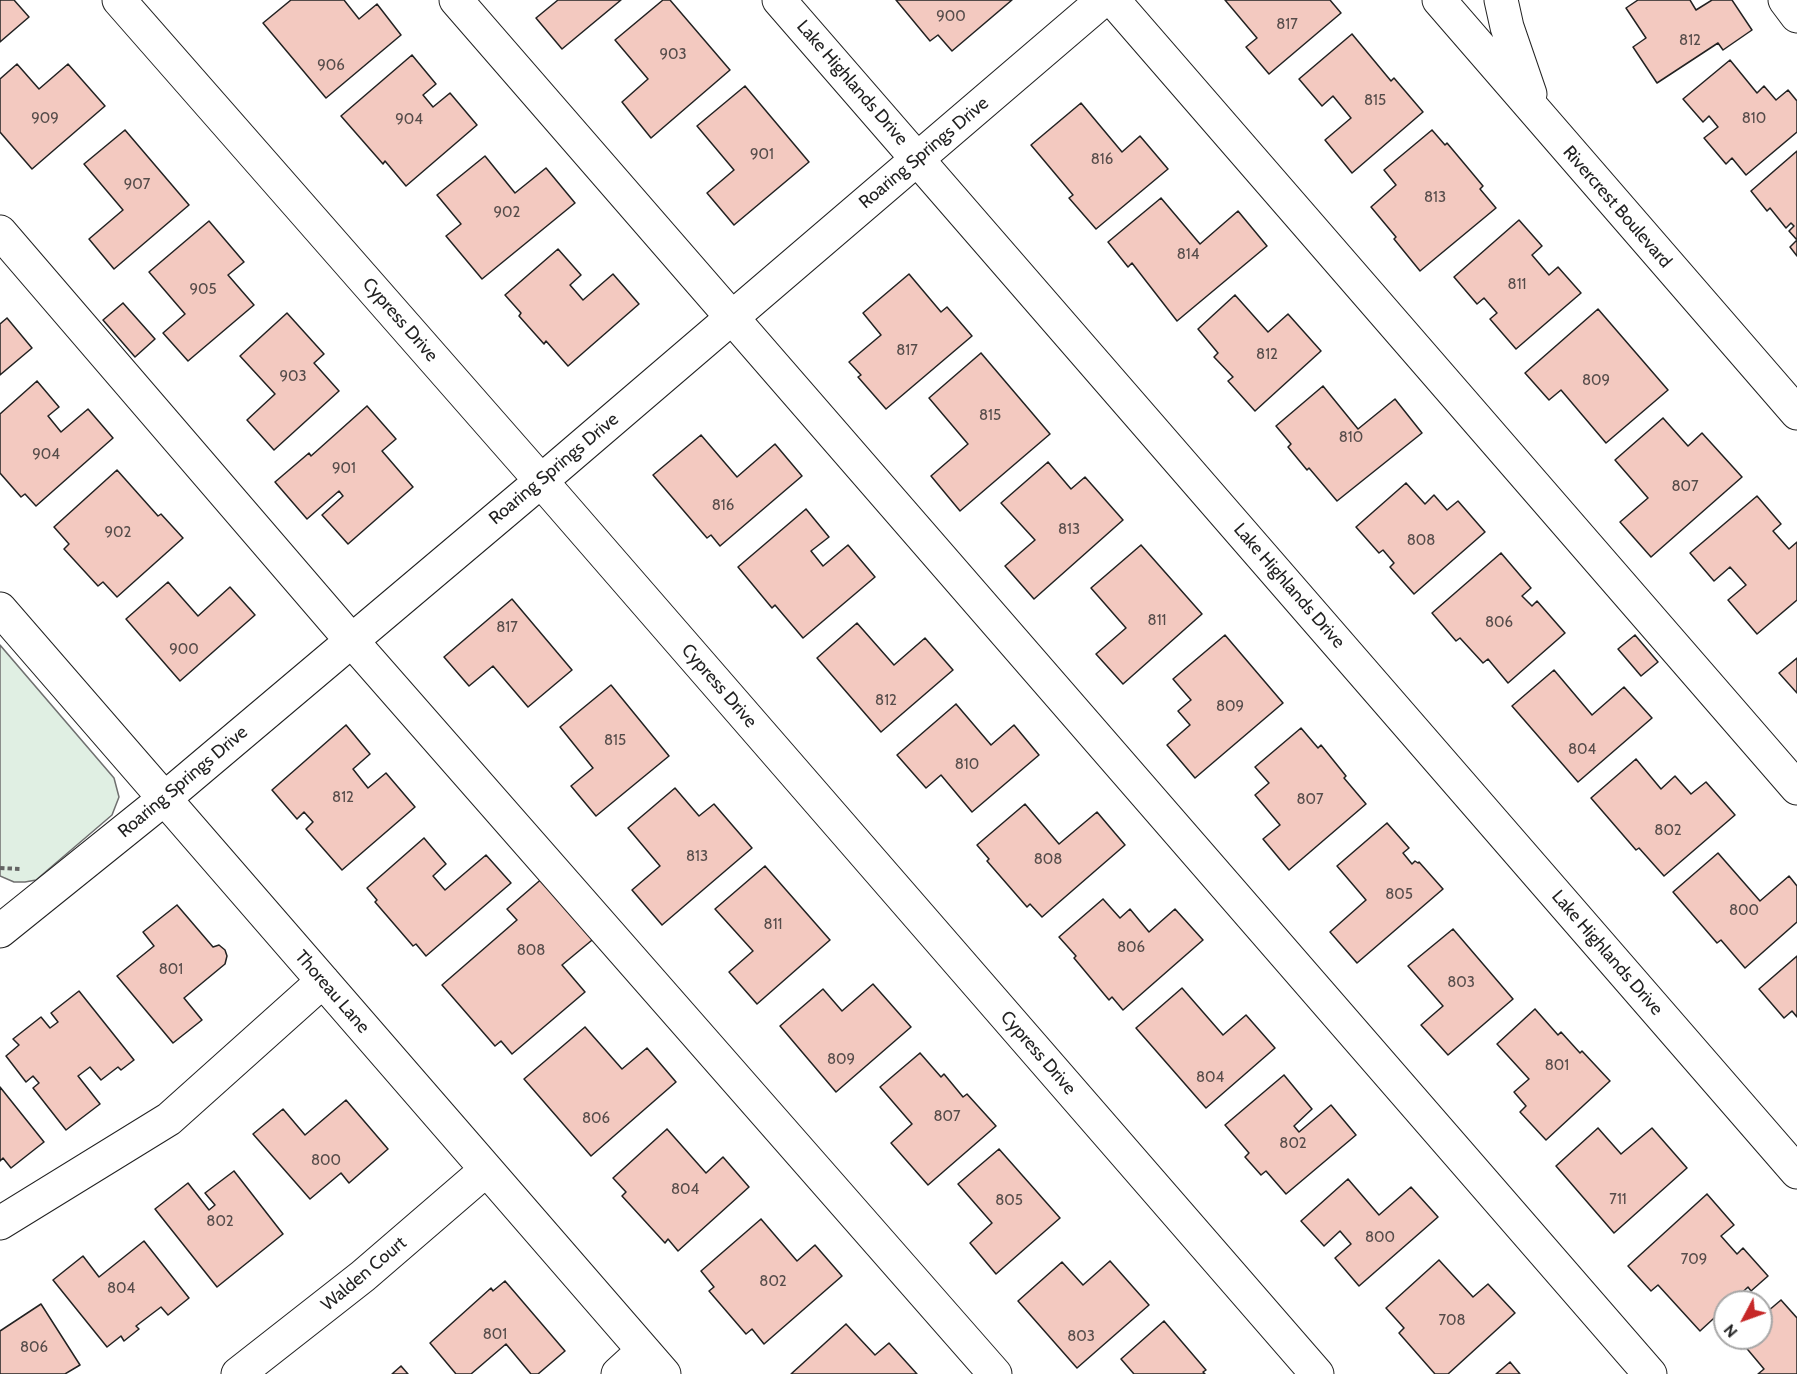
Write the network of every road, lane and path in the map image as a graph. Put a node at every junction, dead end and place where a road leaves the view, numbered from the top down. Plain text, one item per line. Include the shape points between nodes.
1 (119, 0) edge
2 (456, 0) edge
3 (779, 0) edge
4 (1103, 0) edge
5 (1113, 0) edge
6 (1439, 0) edge
7 (1501, 0) edge
8 (1785, 0) edge
9 (1797, 16) edge
10 (1540, 118) junction
11 (918, 158) junction
12 (0, 232) edge
13 (731, 317) junction
14 (1797, 413) edge
15 (541, 481) junction
16 (0, 609) edge
17 (351, 640) junction
18 (1797, 788) edge
19 (164, 799) junction
20 (2, 926) edge
21 (323, 981) junction
22 (486, 1170) junction
23 (1797, 1172) edge
24 (0, 1223) edge
25 (653, 1362) edge
26 (238, 1374) edge
27 (618, 1374) edge
28 (995, 1374) edge
29 (1317, 1374) edge
30 (1650, 1374) edge

1 - 15 street, Cypress Drive
2 - 13 street
3 - 11 street, Lake Highlands Drive
4 - 11 street, Roaring Springs Drive
5 - 18 street
6 - 10 street, Rivercrest Boulevard
7 - 10 street via 1521,73
8 - 9 street
10 - 14 street, Rivercrest Boulevard
11 - 13 street, Roaring Springs Drive
11 - 23 street, Lake Highlands Drive
12 - 17 street
13 - 15 street, Roaring Springs Drive
13 - 30 street
15 - 17 street, Roaring Springs Drive
15 - 29 street, Cypress Drive
16 - 19 street, Thoreau Lane
17 - 19 street, Roaring Springs Drive
17 - 28 street
19 - 20 street, Roaring Springs Drive
19 - 21 street, Thoreau Lane
21 - 22 street, Thoreau Lane
21 - 24 street via 169,1119
22 - 25 street, Thoreau Lane
22 - 26 street, Walden Court via 363,1276
25 - 27 street

